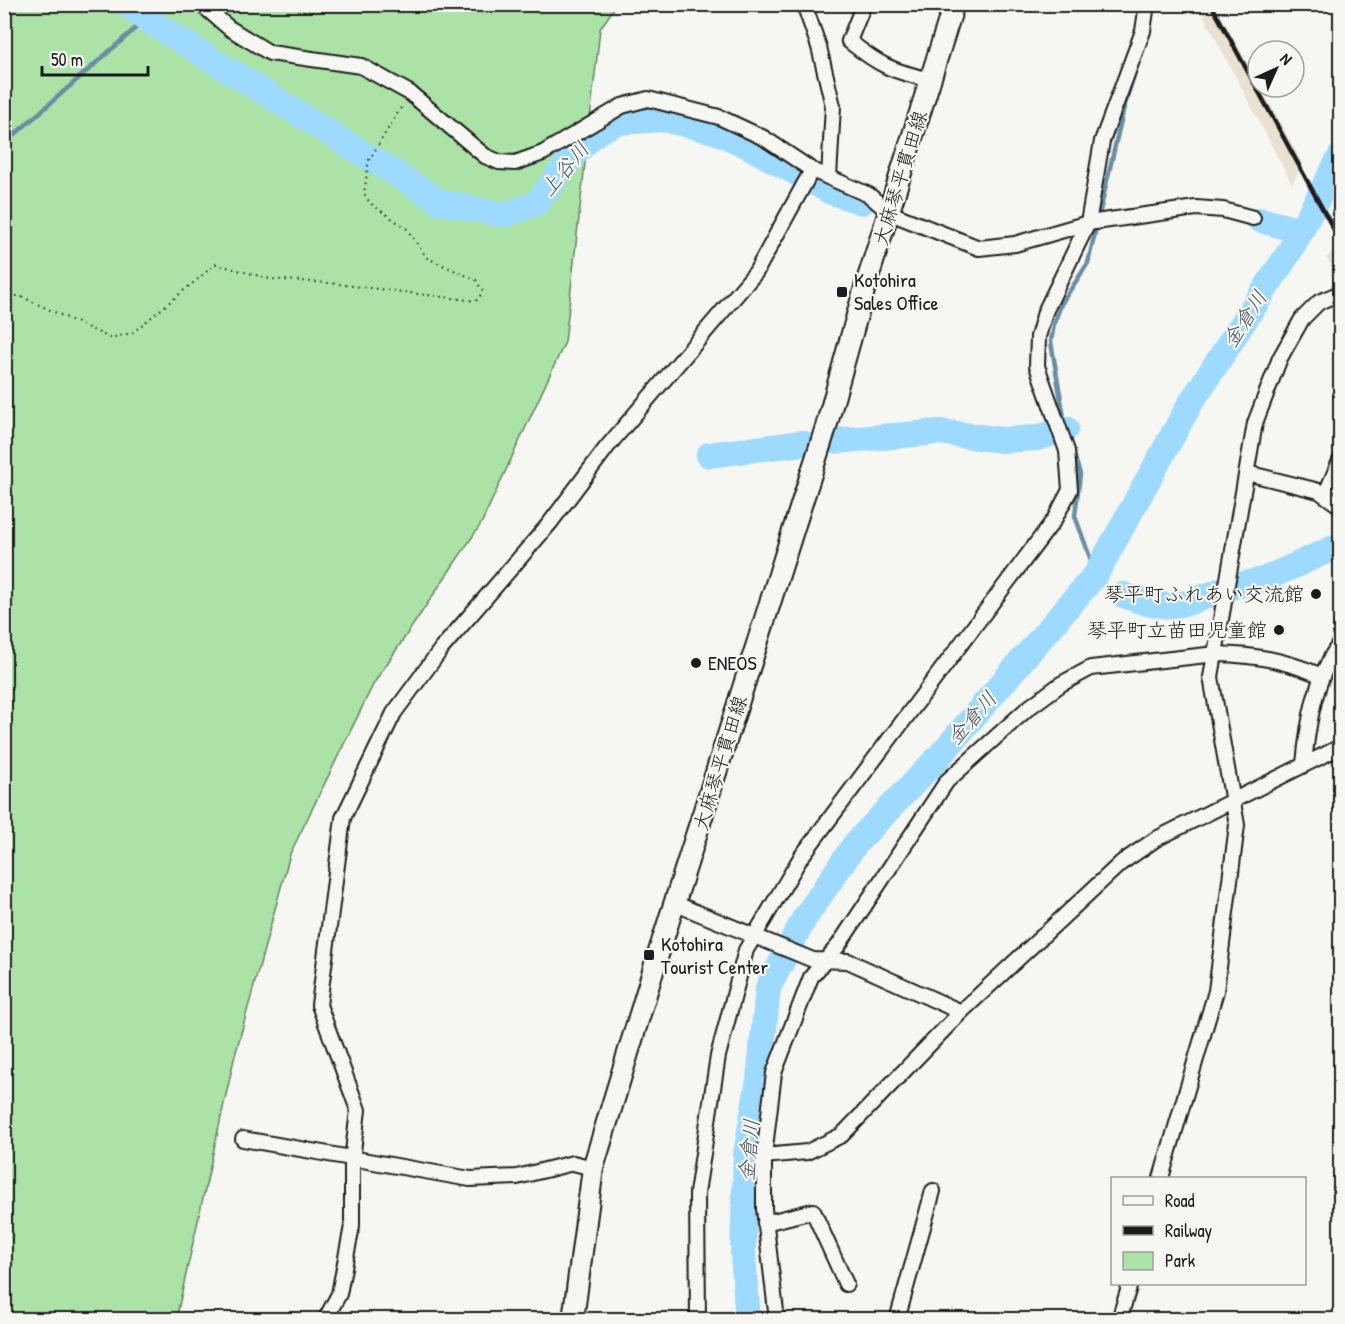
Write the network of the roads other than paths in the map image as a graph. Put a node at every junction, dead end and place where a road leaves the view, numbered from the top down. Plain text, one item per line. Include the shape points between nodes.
1 (201, 4) edge
2 (804, 4) edge
3 (954, 4) edge
4 (1146, 4) edge
5 (861, 5) edge
6 (931, 80) junction
7 (812, 170) junction
8 (829, 177) junction
9 (890, 213) junction
10 (1253, 218) dead end
11 (1089, 223) junction
12 (1341, 293) edge
13 (1341, 461) edge
14 (1247, 473) junction
15 (1325, 495) junction
16 (1341, 506) edge
17 (1341, 644) edge
18 (1216, 654) junction
19 (1322, 676) junction
20 (1341, 747) edge
21 (1304, 764) junction
22 (1235, 799) junction
23 (676, 904) junction
24 (758, 937) junction
25 (818, 961) junction
26 (961, 1012) junction
27 (243, 1139) dead end
28 (764, 1156) junction
29 (352, 1160) junction
30 (593, 1168) junction
31 (1162, 1177) edge
32 (933, 1191) dead end
33 (765, 1223) junction
34 (846, 1284) dead end
35 (1130, 1285) edge
36 (325, 1320) edge
37 (573, 1320) edge
38 (698, 1320) edge
39 (777, 1320) edge
40 (897, 1320) edge
41 (1119, 1320) edge

1 - 7 street via 229,28 270,53 361,66 410,93 485,156 499,162 514,163 543,153 622,106 648,99 720,117 764,138
2 - 8 street via 833,106
3 - 6 main road, 大麻琴平貫田線
4 - 11 street via 1143,31 1102,141
5 - 6 street via 849,41 877,64
6 - 9 main road, 大麻琴平貫田線
7 - 8 street
7 - 29 street via 756,272 442,648 394,713 343,818 320,1005 358,1110
8 - 9 street via 869,195
9 - 11 street via 979,248 1015,244
9 - 23 main road, 大麻琴平貫田線
10 - 11 street via 1196,208
11 - 24 street via 1045,312 1038,337 1037,366 1067,451 1070,490 1054,520 801,856
12 - 14 street via 1319,302 1302,319 1280,358 1255,423
13 - 15 street
14 - 15 street
14 - 18 street
15 - 16 street
17 - 19 street
18 - 19 street via 1290,662
18 - 22 street via 1211,677
18 - 25 street via 1091,668 1027,709 947,781 838,946
19 - 21 street via 1308,720
20 - 21 street
21 - 22 street
22 - 26 street via 1155,839 1121,863
22 - 31 street via 1238,825 1216,991
23 - 24 street
23 - 30 main road, 大麻琴平貫田線
24 - 25 street
24 - 38 street via 746,950 718,1056 697,1193
25 - 26 street via 848,962
25 - 28 street via 774,1073
26 - 28 street via 842,1135 807,1152
27 - 29 street
28 - 33 street
29 - 30 street via 470,1179 517,1177 573,1163
29 - 36 street via 352,1226 339,1294
30 - 37 main road, 大麻琴平貫田線
32 - 40 street
33 - 34 street via 813,1211
33 - 39 street
35 - 41 street

